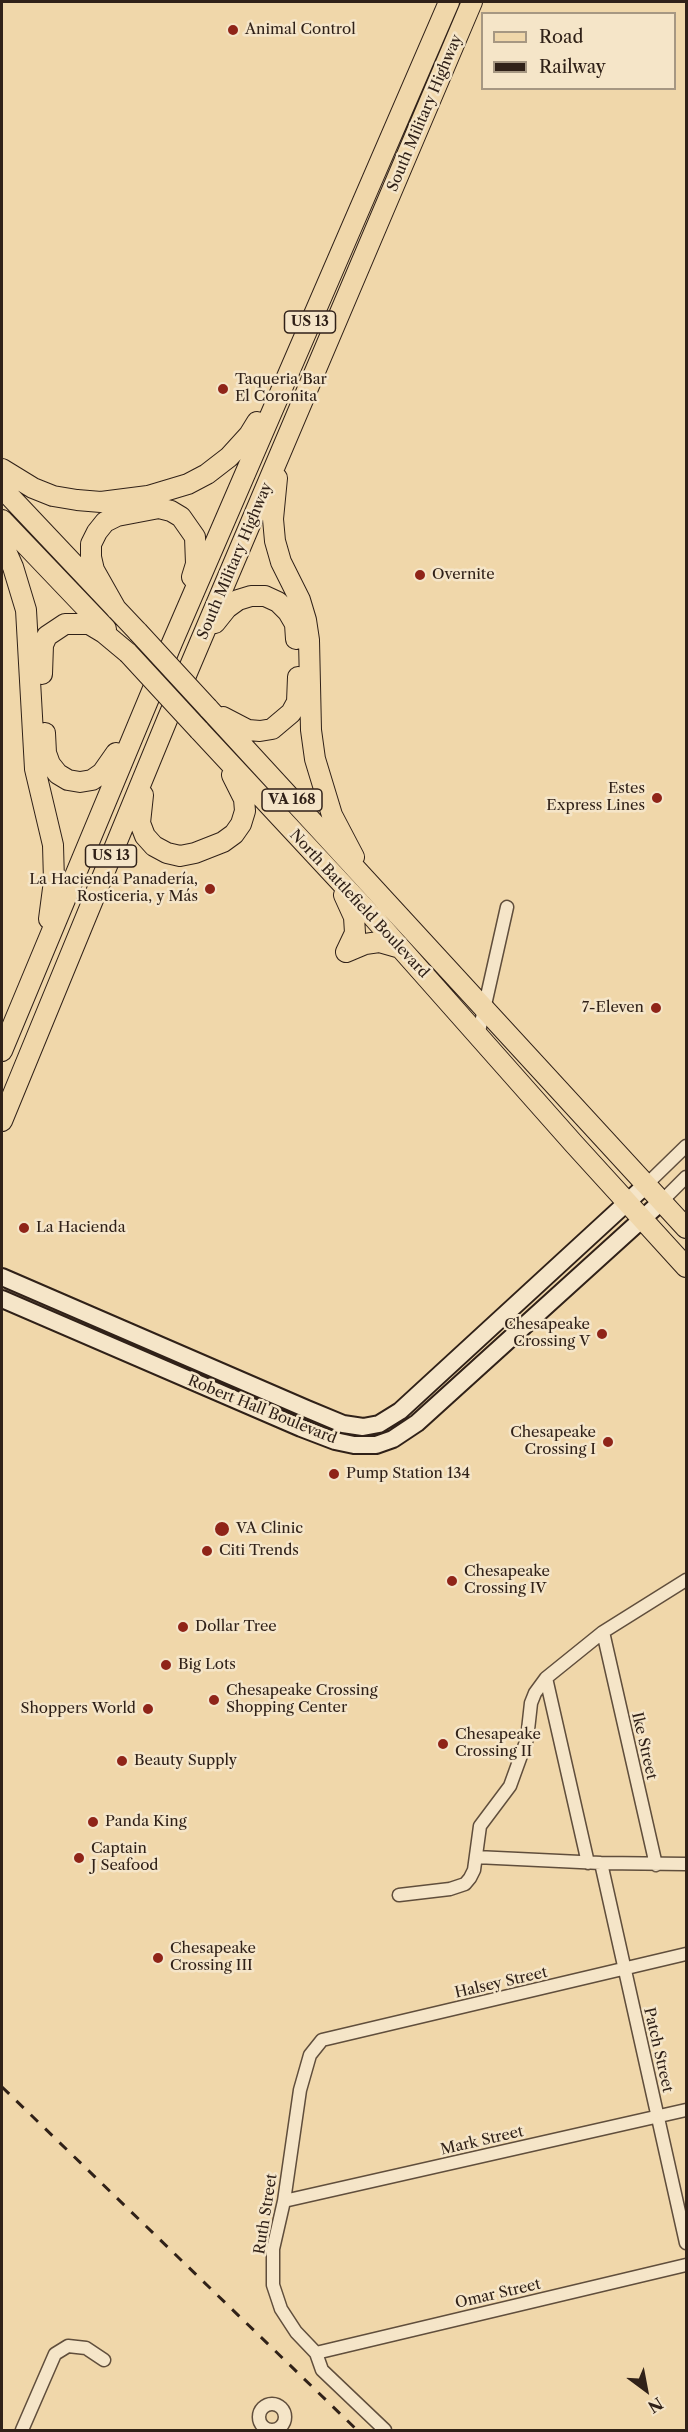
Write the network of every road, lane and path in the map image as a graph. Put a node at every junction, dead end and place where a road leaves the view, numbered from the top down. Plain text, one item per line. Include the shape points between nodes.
1 (449, 2) edge
2 (472, 2) edge
3 (294, 357) junction
4 (280, 457) junction
5 (2, 469) edge
6 (2, 488) edge
7 (2, 520) edge
8 (2, 543) edge
9 (116, 609) junction
10 (172, 643) junction
11 (128, 653) junction
12 (191, 664) junction
13 (148, 699) junction
14 (208, 708) junction
15 (167, 720) junction
16 (199, 730) junction
17 (332, 874) junction
18 (376, 892) junction
19 (507, 907) dead end
20 (400, 948) junction
21 (42, 952) junction
22 (483, 1009) junction
23 (478, 1036) junction
24 (2, 1052) edge
25 (2, 1121) edge
26 (687, 1146) edge
27 (687, 1177) edge
28 (647, 1184) junction
29 (662, 1201) junction
30 (627, 1202) junction
31 (642, 1219) junction
32 (687, 1228) edge
33 (687, 1267) edge
34 (2, 1277) edge
35 (2, 1299) edge
36 (422, 1392) junction
37 (376, 1445) junction
38 (687, 1580) edge
39 (603, 1632) junction
40 (546, 1678) junction
41 (476, 1857) junction
42 (594, 1863) junction
43 (687, 1864) edge
44 (656, 1865) junction
45 (399, 1895) dead end
46 (687, 1954) edge
47 (625, 1969) junction
48 (322, 2040) joint
49 (687, 2110) edge
50 (658, 2117) junction
51 (284, 2201) junction
52 (687, 2243) edge
53 (687, 2265) edge
54 (316, 2353) junction
55 (104, 2360) dead end
56 (22, 2430) edge
57 (385, 2430) edge

1 - 3 main road, South Military Highway / US 13
2 - 4 main road, South Military Highway / US 13
3 - 5 main road via 249,435 230,457 188,484 124,500 77,500 33,488
3 - 10 main road, South Military Highway / US 13
4 - 12 main road, South Military Highway / US 13
4 - 18 main road via 273,519 275,541 306,620 315,759 332,815
6 - 9 main road, North Battlefield Boulevard / VA 168
7 - 11 main road, North Battlefield Boulevard / VA 168
8 - 21 main road via 14,567 26,610 35,769 53,844 54,880
9 - 10 main road via 91,558 91,544 97,532 105,522 138,510 171,511 181,517 195,537 196,564
9 - 14 main road, North Battlefield Boulevard / VA 168, bridge
10 - 13 main road, South Military Highway / US 13
11 - 13 main road via 89,624 65,624 47,636 41,656 46,753 50,764 68,780 92,780 102,773
11 - 16 main road, North Battlefield Boulevard / VA 168, bridge
12 - 14 main road via 213,626 238,600 265,596 283,607 295,624 297,702 283,722 272,729 248,730
12 - 15 main road, South Military Highway / US 13
13 - 21 main road, South Military Highway / US 13
14 - 18 main road, North Battlefield Boulevard / VA 168
15 - 16 main road via 151,766 140,823 154,846 180,856 223,842 238,829 245,812 239,786
15 - 25 main road, South Military Highway / US 13
16 - 17 main road, North Battlefield Boulevard / VA 168
17 - 20 main road, North Battlefield Boulevard / VA 168
17 - 20 main road via 354,916 355,933 346,952 379,942
18 - 22 main road, North Battlefield Boulevard / VA 168
19 - 22 street
20 - 23 main road, North Battlefield Boulevard / VA 168
21 - 24 main road, South Military Highway / US 13
22 - 23 street
22 - 28 main road, North Battlefield Boulevard / VA 168
23 - 30 main road, North Battlefield Boulevard / VA 168
26 - 28 street
27 - 29 street
28 - 29 main road, North Battlefield Boulevard / VA 168
28 - 30 street, Robert Hall Boulevard
29 - 31 street, Robert Hall Boulevard
29 - 32 main road, North Battlefield Boulevard / VA 168
30 - 31 main road, North Battlefield Boulevard / VA 168
30 - 36 street, Robert Hall Boulevard
31 - 33 main road, North Battlefield Boulevard / VA 168
31 - 37 street, Robert Hall Boulevard via 417,1423
34 - 36 street, Robert Hall Boulevard via 343,1424 379,1424
35 - 37 street, Robert Hall Boulevard via 301,1428 335,1441
36 - 37 street via 410,1415
38 - 39 street
39 - 40 street
39 - 44 street, Ike Street
40 - 41 street via 533,1698 526,1739 510,1786 480,1826
40 - 42 street
41 - 42 street
41 - 45 street via 474,1870 465,1884
42 - 44 street
42 - 47 street, Patch Street
43 - 44 street
46 - 47 street, Halsey Street
47 - 48 street, Halsey Street
47 - 50 street, Patch Street
48 - 51 street, Ruth Street via 310,2055 300,2090
49 - 50 street, Mark Street
50 - 51 street, Mark Street
50 - 52 street, Patch Street
51 - 54 street, Ruth Street via 273,2249 273,2285 281,2309
53 - 54 street, Omar Street
54 - 57 street, Ruth Street via 322,2370
55 - 56 street via 86,2348 68,2346 55,2354

